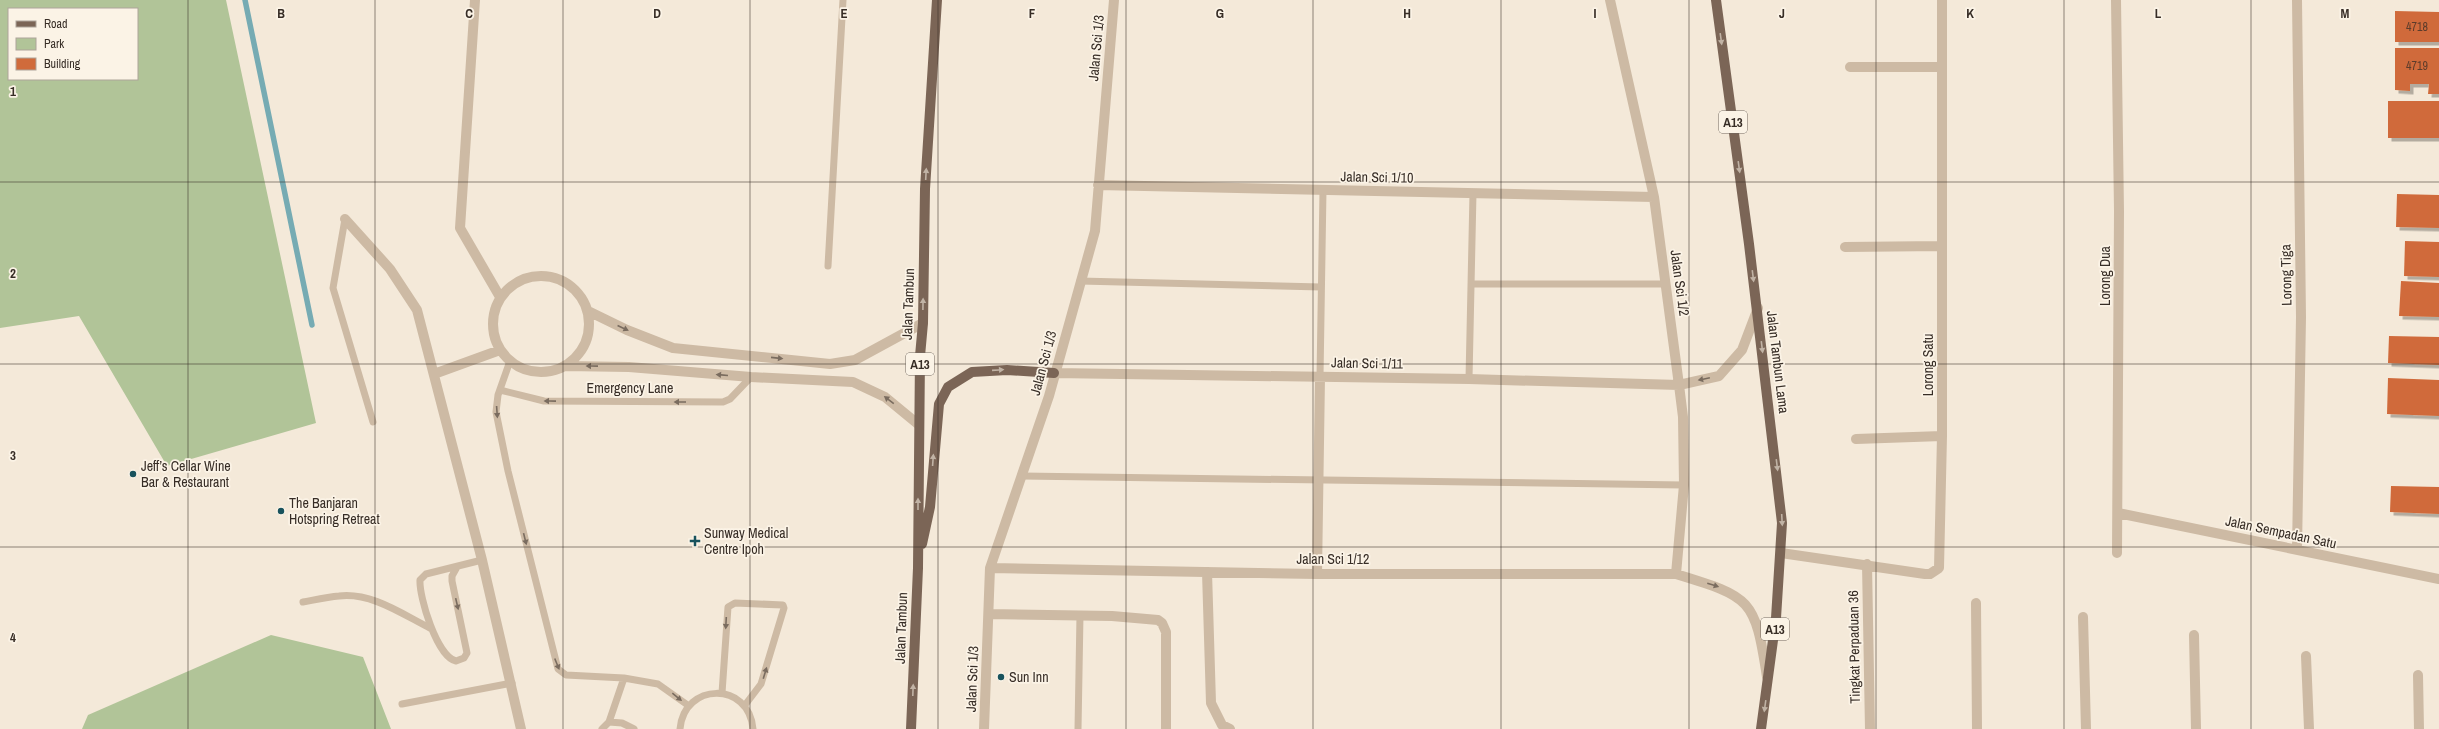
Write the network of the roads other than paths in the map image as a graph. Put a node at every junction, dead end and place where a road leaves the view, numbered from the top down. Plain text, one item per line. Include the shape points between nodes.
1 (475, 0) edge
2 (844, 0) edge
3 (937, 0) edge
4 (1114, 0) edge
5 (1610, 0) edge
6 (1716, 0) edge
7 (1942, 0) edge
8 (2116, 0) edge
9 (2297, 0) edge
10 (1850, 67) dead end
11 (1941, 67) junction
12 (1098, 185) junction
13 (1323, 190) junction
14 (1474, 193) junction
15 (1654, 197) junction
16 (345, 219) joint
17 (1942, 246) junction
18 (1845, 247) dead end
19 (828, 266) dead end
20 (1080, 281) junction
21 (1471, 284) junction
22 (1666, 284) junction
23 (1321, 287) junction
24 (500, 297) junction
25 (1758, 308) junction
26 (588, 311) junction
27 (923, 323) junction
28 (500, 350) junction
29 (510, 361) junction
30 (565, 366) junction
31 (1054, 373) junction
32 (434, 374) junction
33 (751, 377) junction
34 (1320, 377) junction
35 (1468, 379) junction
36 (1679, 385) junction
37 (500, 390) junction
38 (373, 422) dead end
39 (919, 425) junction
40 (1942, 436) junction
41 (1856, 439) dead end
42 (1022, 476) junction
43 (1318, 479) junction
44 (1684, 485) junction
45 (2118, 513) junction
46 (2297, 549) junction
47 (1781, 553) junction
48 (2117, 553) dead end
49 (482, 560) junction
50 (1867, 564) junction
51 (457, 567) junction
52 (918, 568) junction
53 (990, 568) junction
54 (1207, 572) junction
55 (1317, 574) junction
56 (1676, 574) junction
57 (2439, 579) edge
58 (302, 602) dead end
59 (1976, 603) dead end
60 (989, 614) junction
61 (1080, 615) junction
62 (2083, 617) dead end
63 (430, 628) junction
64 (2194, 635) dead end
65 (2306, 656) dead end
66 (2418, 675) dead end
67 (624, 678) junction
68 (1768, 682) junction
69 (512, 683) junction
70 (722, 693) junction
71 (402, 704) dead end
72 (744, 705) junction
73 (689, 706) junction
74 (609, 722) junction
75 (521, 729) edge
76 (602, 729) edge
77 (634, 729) edge
78 (680, 729) edge
79 (753, 729) edge
80 (911, 729) edge
81 (984, 729) edge
82 (1078, 729) edge
83 (1166, 729) edge
84 (1230, 729) edge
85 (1761, 729) edge
86 (1870, 729) edge
87 (1977, 729) edge
88 (2086, 729) edge
89 (2196, 729) edge
90 (2309, 729) edge
91 (2419, 729) edge

1 - 24 street via 460,228
2 - 19 lane
27 -> 3 main road, Jalan Tambun / A13 via 925,201
4 - 12 street, Jalan Sci 1/3
5 - 15 street, Jalan Sci 1/2
6 -> 25 main road, Jalan Tambun Lama / A13
7 - 11 street, Lorong Satu
8 - 45 street, Lorong Dua via 2119,210
9 - 46 street, Lorong Tiga via 2301,317
10 - 11 street
11 - 17 street, Lorong Satu
12 - 13 street, Jalan Sci 1/10
12 - 20 street, Jalan Sci 1/3 via 1095,231
13 - 14 street, Jalan Sci 1/10
13 - 23 lane
14 - 15 street, Jalan Sci 1/10
14 - 21 lane
15 - 22 street, Jalan Sci 1/2
16 - 32 street via 390,269 417,310
16 - 38 lane via 333,288
17 - 18 street
17 - 40 street, Lorong Satu
20 - 23 lane
20 - 31 street, Jalan Sci 1/3
21 - 22 lane
21 - 35 lane
22 - 36 street, Jalan Sci 1/2
23 - 34 lane
24 - 26 street via 511,286 525,278 556,278 570,285 582,297
24 - 28 street via 493,324 494,337
25 -> 36 street, Jalan Sci 1/11 via 1742,350 1719,376
25 -> 47 main road, Jalan Tambun Lama / A13 via 1779,487
26 -> 27 street via 673,348 830,364 855,360
26 - 30 street via 590,327 586,342 578,356
27 - 39 main road, Jalan Tambun / A13
28 - 29 street
28 - 32 street
29 - 30 street via 537,372 552,371
29 - 37 lane
33 -> 30 street via 629,367
31 - 34 street, Jalan Sci 1/11
31 - 42 street, Jalan Sci 1/3 via 1049,396
52 -> 31 main road via 930,507 939,404 948,387 972,372 1007,370
32 - 49 street
33 -> 37 lane, Emergency Lane via 730,399 723,402 544,400
39 -> 33 street via 885,397 853,382
34 - 35 street, Jalan Sci 1/11
34 - 43 street
35 - 36 street, Jalan Sci 1/11
36 - 44 street, Jalan Sci 1/2 via 1683,417
37 -> 67 lane via 496,412 508,471 558,669 566,675
52 -> 39 main road, Jalan Tambun / A13
40 - 41 street
40 - 50 street, Lorong Satu via 1939,568 1925,574
42 - 43 lane
42 - 53 street, Jalan Sci 1/3
43 - 44 lane
43 - 55 street
44 - 56 street, Jalan Sci 1/2
45 - 46 street, Jalan Sempadan Satu
45 - 48 street, Lorong Dua
46 - 57 street, Jalan Sempadan Satu
47 - 50 street, Lorong Satu
47 - 68 main road, Jalan Tambun Lama / A13
49 - 51 lane
49 - 69 street
50 - 86 street, Tingkat Perpaduan 36
51 - 63 lane via 426,574 420,580
51 -> 63 lane via 452,581 467,647 464,658 456,660 450,657
80 -> 52 main road, Jalan Tambun / A13
53 - 54 street, Jalan Sci 1/12
53 - 60 street, Jalan Sci 1/3
54 - 55 street, Jalan Sci 1/12
54 - 84 street via 1211,703 1222,725
55 - 56 street, Jalan Sci 1/12
56 -> 68 street, Jalan Sci 1/12 via 1725,588 1747,606 1758,625
58 - 63 lane via 340,595 360,597 374,600
59 - 87 street
60 - 61 street
60 - 81 street, Jalan Sci 1/3
61 - 82 lane
61 - 83 street via 1145,618 1162,623 1166,632
62 - 88 street
64 - 89 street
65 - 90 street
66 - 91 street
67 -> 73 lane via 663,686
67 - 74 lane
68 -> 85 main road, Jalan Tambun Lama / A13
69 - 71 lane
69 - 75 street
70 - 72 lane
72 -> 70 lane via 761,684 783,605 735,603 728,607
70 - 73 lane via 705,695
72 - 79 lane via 750,713
73 - 78 lane via 681,719
74 - 76 lane
74 - 77 lane via 622,723

